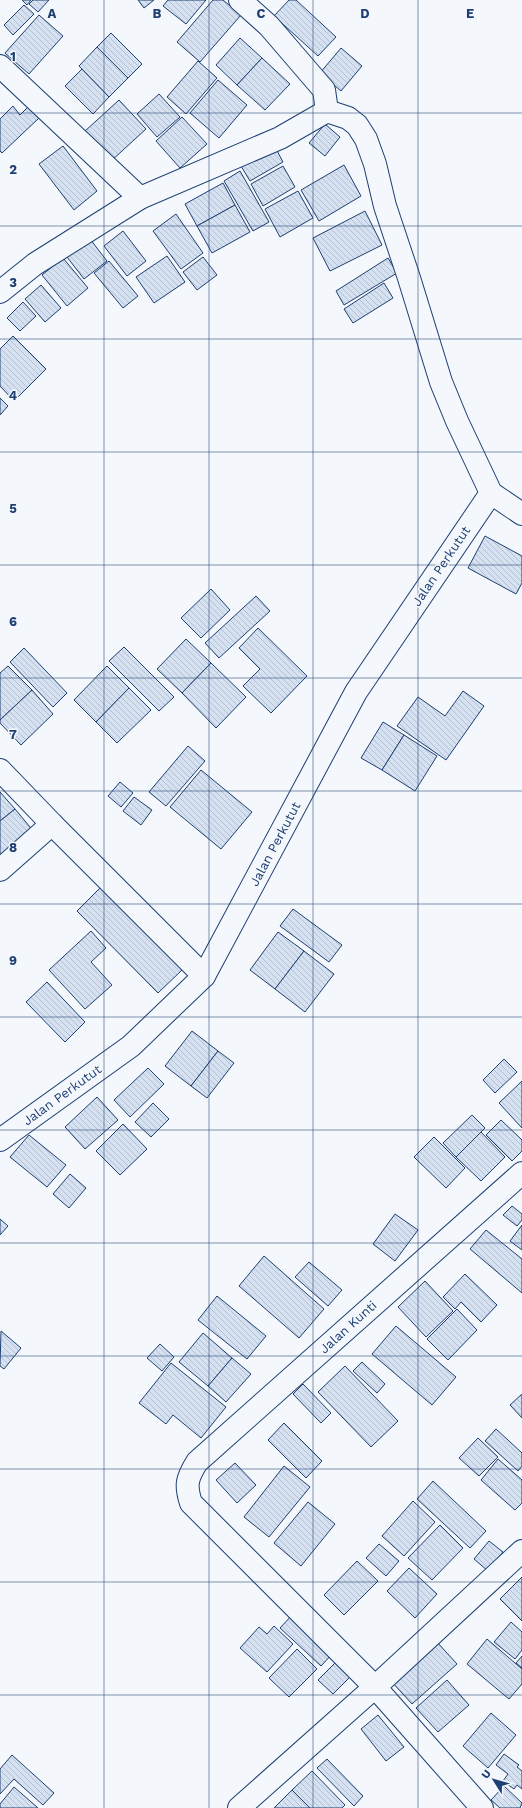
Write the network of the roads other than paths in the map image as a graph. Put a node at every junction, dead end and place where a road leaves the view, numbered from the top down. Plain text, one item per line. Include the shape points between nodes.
1 (240, 0) edge
2 (0, 66) edge
3 (327, 111) junction
4 (140, 198) junction
5 (0, 292) edge
6 (491, 493) junction
7 (522, 514) edge
8 (0, 770) edge
9 (52, 824) junction
10 (0, 870) edge
11 (204, 976) junction
12 (0, 1140) edge
13 (522, 1173) edge
14 (522, 1551) edge
15 (375, 1687) junction
16 (239, 1808) edge
17 (482, 1808) edge

1 - 3 street via 269,26 324,90
2 - 4 street
3 - 4 street via 280,138
3 - 6 street via 348,118 357,125 366,139 441,382
4 - 5 street via 35,264
6 - 7 street
6 - 11 street, Jalan Perkutut via 356,692
8 - 9 street
9 - 10 street
9 - 11 street
11 - 12 street, Jalan Perkutut via 131,1046
13 - 15 street, Jalan Kunti via 196,1462 188,1476 186,1490 191,1503
14 - 15 street
15 - 16 street
15 - 17 street

